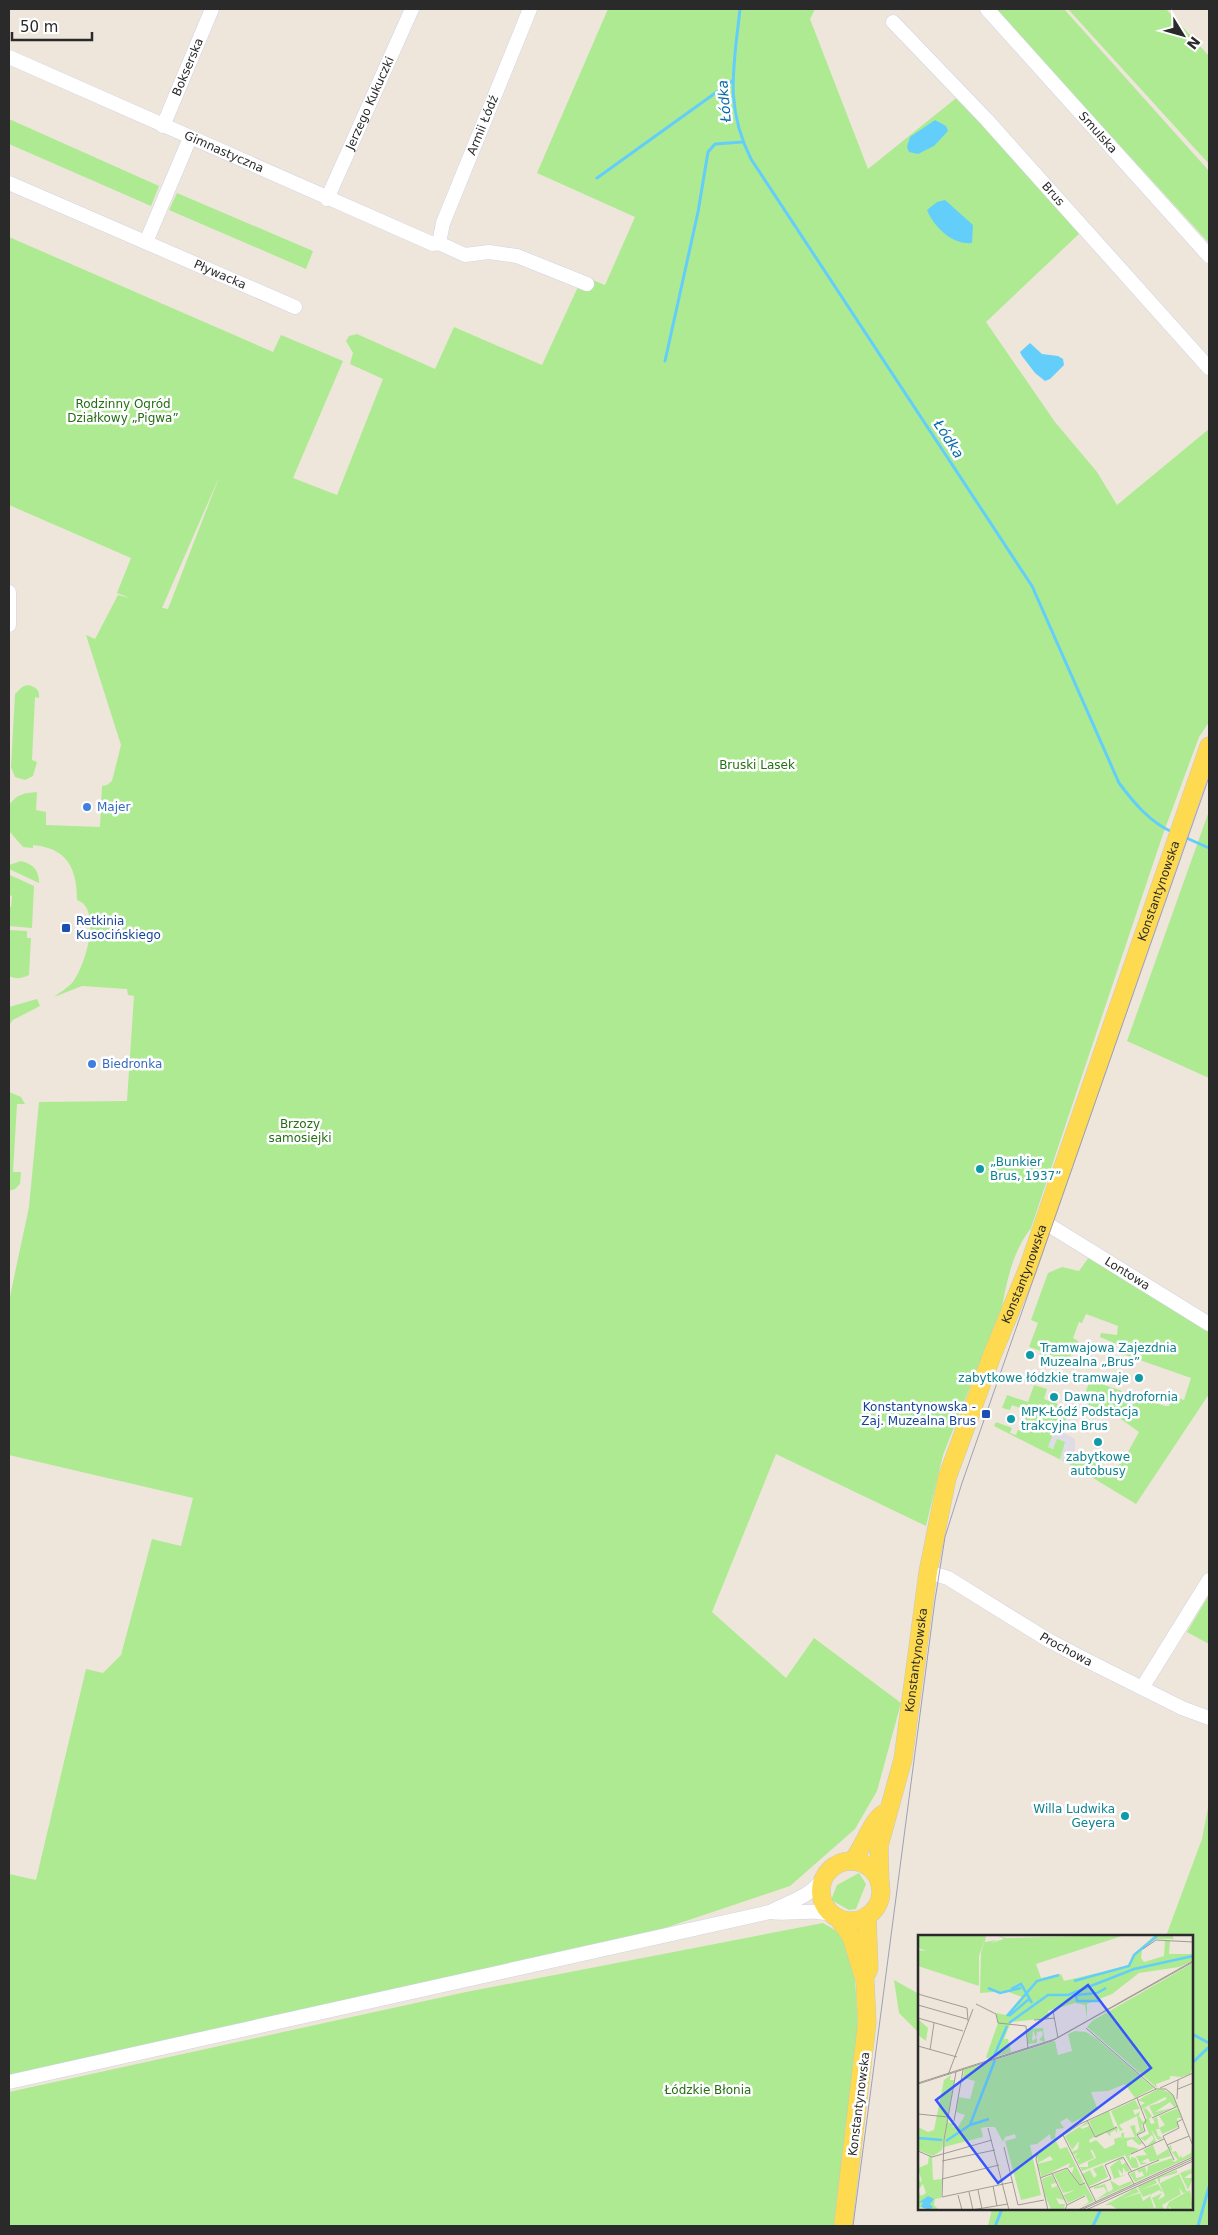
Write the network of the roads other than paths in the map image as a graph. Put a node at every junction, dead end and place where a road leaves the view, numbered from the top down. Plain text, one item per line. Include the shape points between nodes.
1 (212, 9) edge
2 (412, 9) edge
3 (530, 9) edge
4 (987, 9) edge
5 (893, 22) dead end
6 (9, 57) edge
7 (163, 126) junction
8 (190, 138) junction
9 (9, 183) edge
10 (328, 199) junction
11 (146, 242) junction
12 (439, 243) junction
13 (1209, 256) edge
14 (587, 284) dead end
15 (295, 306) dead end
16 (1209, 368) edge
17 (9, 592) edge
18 (9, 625) edge
19 (1209, 746) edge
20 (1044, 1222) junction
21 (1209, 1324) edge
22 (928, 1572) junction
23 (1209, 1580) edge
24 (1142, 1688) junction
25 (1209, 1718) edge
26 (887, 1811) junction
27 (852, 1861) junction
28 (825, 1877) junction
29 (880, 1884) junction
30 (770, 1912) junction
31 (835, 1916) junction
32 (867, 1916) junction
33 (865, 1981) junction
34 (9, 2082) edge
35 (843, 2226) edge

1 - 7 street, Bokserska
2 - 10 street, Jerzego Kukuczki
3 - 12 street, Armii Łódź via 443,223
4 - 13 street, Smulska
5 - 16 street, Brus via 969,100
6 - 7 street, Gimnastyczna
7 - 8 street, Gimnastyczna
8 - 10 street, Gimnastyczna
8 - 11 street
9 - 11 street, Pływacka
10 - 12 street, Gimnastyczna via 433,244
11 - 15 street, Pływacka
12 - 14 street, Gimnastyczna via 465,255 489,252 517,256
17 - 18 street
19 - 20 main road, Konstantynowska
20 - 21 street, Lontowa
20 - 22 main road, Konstantynowska via 953,1458
22 - 24 street, Prochowa via 948,1578 1048,1640
22 - 26 main road, Konstantynowska via 906,1741
23 - 24 street
24 - 25 street, Prochowa
26 - 27 main road, Konstantynowska via 878,1818
26 - 29 main road, Konstantynowska via 878,1856
27 - 28 main road via 834,1866
27 - 29 main road via 869,1868
28 - 30 street via 803,1898
28 - 31 main road via 822,1899
29 - 32 main road via 879,1900
30 - 31 street via 823,1912
30 - 34 street
31 - 32 main road via 852,1921
31 - 33 main road, Konstantynowska via 851,1936
32 - 33 main road, Konstantynowska via 869,1968
33 - 35 main road, Konstantynowska via 867,2040

